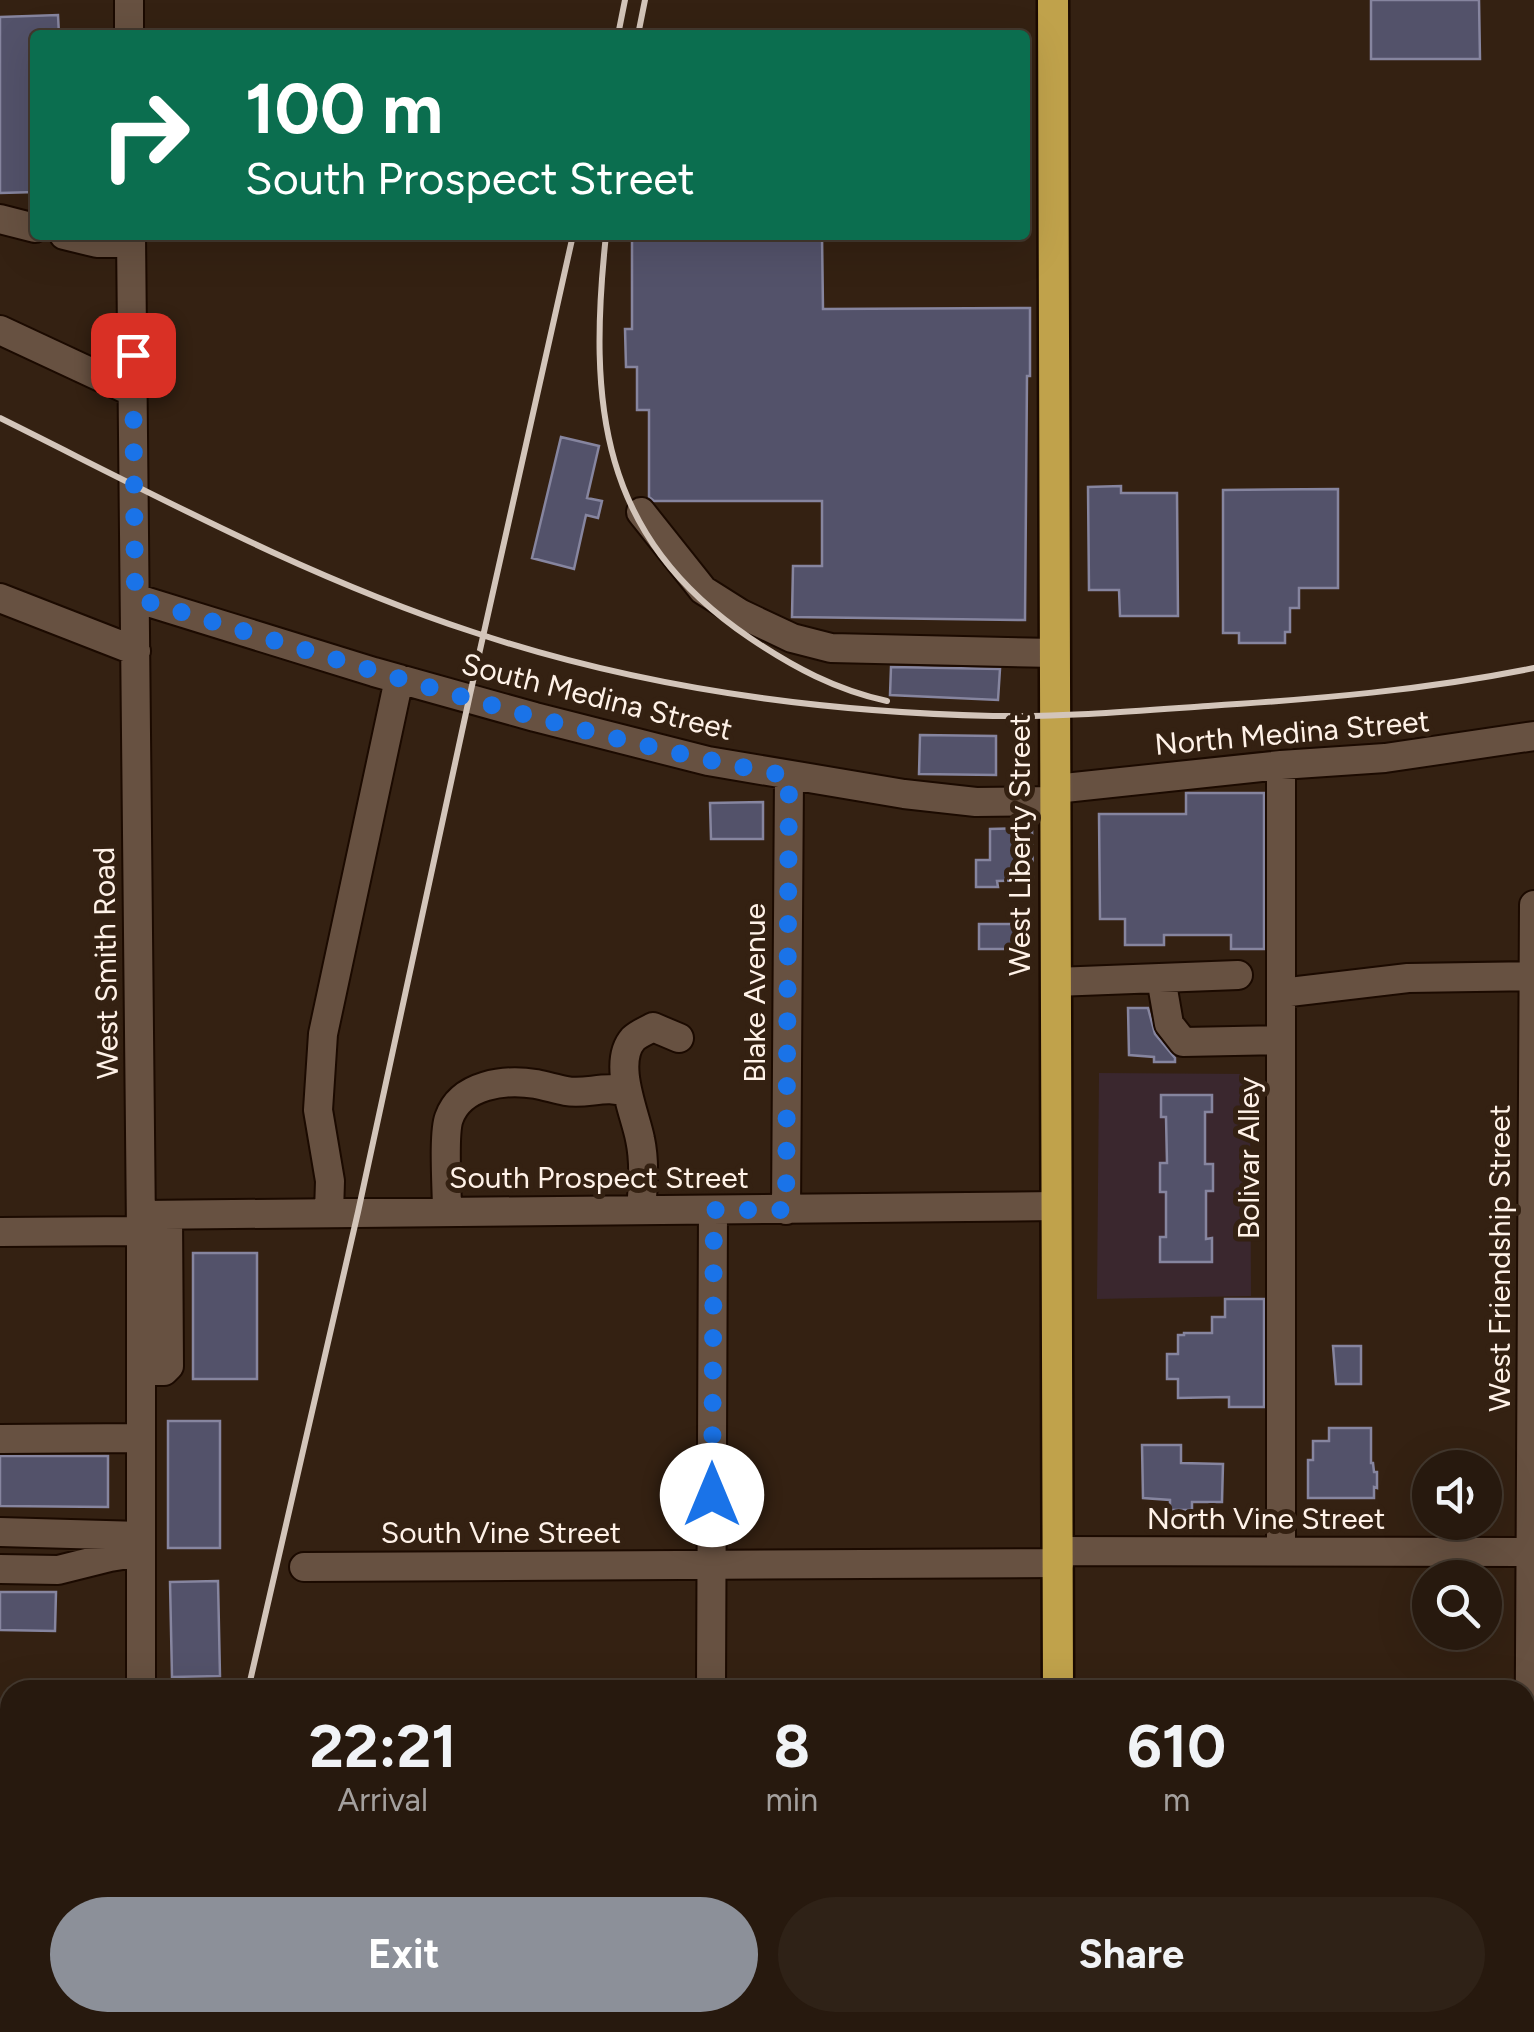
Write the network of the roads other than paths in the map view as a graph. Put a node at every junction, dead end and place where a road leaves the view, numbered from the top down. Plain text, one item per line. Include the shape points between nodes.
1 (129, 0) edge
2 (1053, 0) edge
3 (129, 30) edge
4 (0, 219) edge
5 (30, 227) edge
6 (131, 240) edge
7 (0, 330) edge
8 (133, 392) junction
9 (641, 512) dead end
10 (0, 598) edge
11 (135, 598) junction
12 (136, 650) junction
13 (1055, 654) junction
14 (399, 679) junction
15 (1534, 736) edge
16 (1281, 766) junction
17 (789, 776) junction
18 (1055, 795) junction
19 (1534, 905) edge
20 (1238, 975) dead end
21 (1534, 976) edge
22 (1160, 978) junction
23 (1056, 982) junction
24 (1281, 993) junction
25 (680, 1038) dead end
26 (1281, 1040) junction
27 (628, 1093) junction
28 (1057, 1206) junction
29 (641, 1210) junction
30 (714, 1210) junction
31 (786, 1210) junction
32 (447, 1211) junction
33 (329, 1212) junction
34 (155, 1222) junction
35 (0, 1232) edge
36 (141, 1438) junction
37 (0, 1439) edge
38 (0, 1532) edge
39 (141, 1544) junction
40 (1282, 1551) junction
41 (1532, 1552) edge
42 (1058, 1557) junction
43 (712, 1565) junction
44 (304, 1567) dead end
45 (0, 1569) edge
46 (141, 1680) edge
47 (711, 1680) edge
48 (1058, 1680) edge
49 (1531, 1680) edge

1 - 3 street
2 - 13 highway, West Liberty Street
4 - 5 street
6 - 8 street, West Smith Road
7 - 8 street
8 - 11 street, West Smith Road
9 - 13 street via 703,590 792,638 831,648
10 - 12 street
11 - 12 street, West Smith Road
11 - 14 street, South Medina Street
12 - 34 street, West Smith Road
13 - 18 highway, West Liberty Street
14 - 17 street, South Medina Street
14 - 33 street via 323,1034 318,1110
15 - 16 street, North Medina Street
16 - 18 street, North Medina Street
16 - 24 street, Bolivar Alley
17 - 18 street, South Medina Street via 976,802
17 - 31 street, Blake Avenue
18 - 23 highway, West Liberty Street
19 - 21 street, West Friendship Street
20 - 22 street
21 - 24 street via 1408,978
21 - 41 street, West Friendship Street
22 - 23 street
22 - 26 street via 1169,1024 1183,1042
23 - 28 highway, West Liberty Street
24 - 26 street, Bolivar Alley
25 - 27 street via 654,1027 632,1040
26 - 40 street, Bolivar Alley
27 - 29 street via 641,1141
27 - 32 street via 534,1084 469,1092 448,1120
28 - 31 street, South Prospect Street
28 - 42 highway, West Liberty Street
29 - 30 street, South Prospect Street
29 - 32 street, South Prospect Street
30 - 31 street, South Prospect Street
30 - 43 street
32 - 33 street, South Prospect Street
33 - 34 street, South Prospect Street
34 - 35 street, South Prospect Street
34 - 36 street, West Smith Road
36 - 37 street
36 - 39 street, West Smith Road
38 - 39 street
39 - 45 street via 58,1570
39 - 46 street, West Smith Road
40 - 41 street, North Vine Street
40 - 42 street, North Vine Street
41 - 49 street, West Friendship Street
42 - 43 street, South Vine Street
42 - 48 highway, West Liberty Street
43 - 44 street, South Vine Street
43 - 47 street

